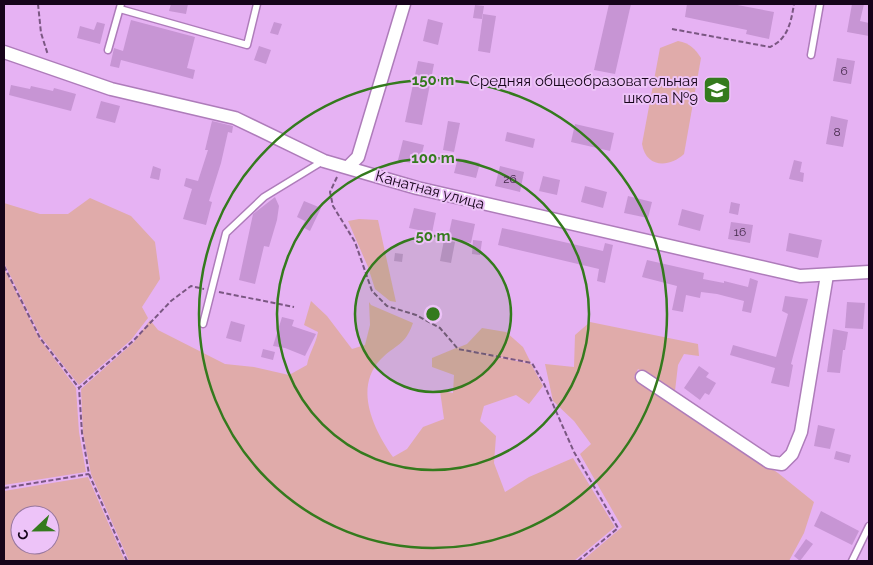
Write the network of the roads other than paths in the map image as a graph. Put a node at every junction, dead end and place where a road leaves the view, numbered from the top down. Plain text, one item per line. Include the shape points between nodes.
1 (257, 4) edge
2 (404, 4) edge
3 (820, 4) edge
4 (121, 6) edge
5 (108, 50) dead end
6 (4, 52) edge
7 (811, 56) dead end
8 (324, 160) junction
9 (348, 167) junction
10 (869, 272) edge
11 (827, 275) junction
12 (203, 324) dead end
13 (642, 377) dead end
14 (869, 526) edge
15 (852, 561) edge

1 - 4 lane via 247,45
2 - 9 street via 358,157
3 - 7 lane
4 - 5 lane
6 - 8 street, Канатная улица via 111,89 235,118
8 - 9 street, Канатная улица
8 - 12 lane via 264,197 226,233
9 - 11 street, Канатная улица via 417,188 754,266 800,276
10 - 11 street, Канатная улица
11 - 13 street via 801,432 792,454 782,464 769,462
14 - 15 lane

